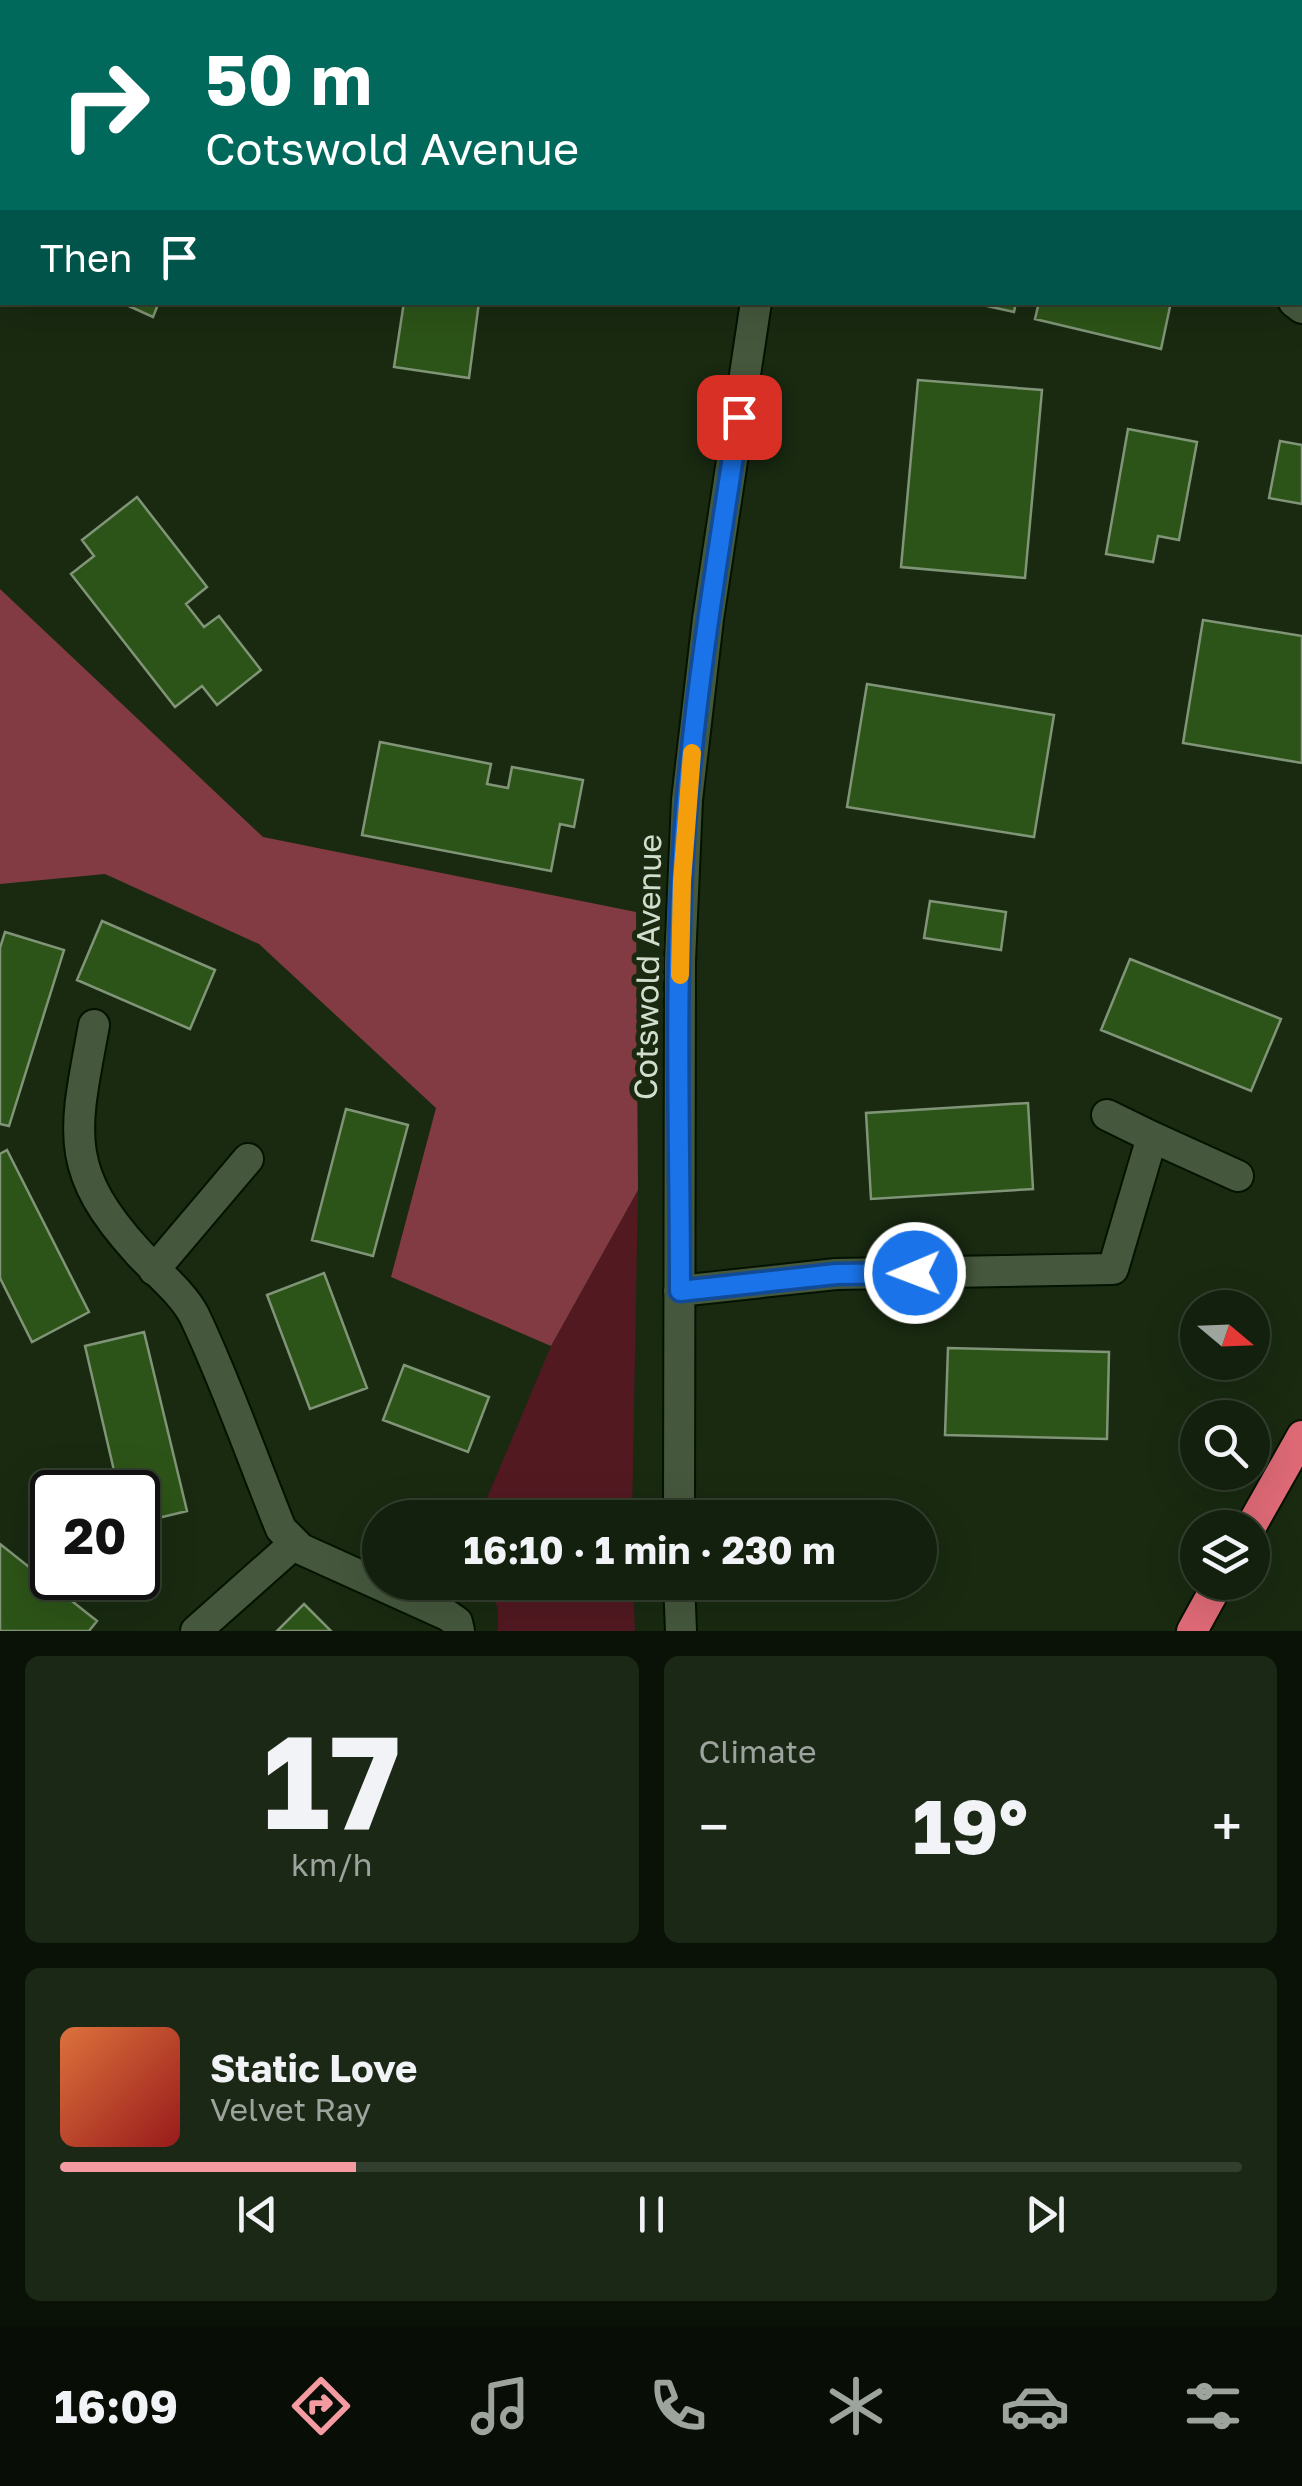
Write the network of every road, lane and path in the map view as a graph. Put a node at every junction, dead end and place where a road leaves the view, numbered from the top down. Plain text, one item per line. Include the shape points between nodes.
1 (756, 305) edge
2 (94, 1025) dead end
3 (1107, 1115) dead end
4 (1152, 1137) junction
5 (248, 1159) dead end
6 (1238, 1176) dead end
7 (154, 1270) junction
8 (680, 1291) junction
9 (1302, 1436) edge
10 (678, 1500) edge
11 (1260, 1510) edge
12 (295, 1543) junction
13 (679, 1600) edge
14 (1209, 1600) edge
15 (196, 1631) edge
16 (459, 1631) edge
17 (681, 1631) edge
18 (1192, 1631) edge

1 - 8 street, Cotswold Avenue via 687,800
2 - 7 street via 80,1102 82,1161 89,1188 112,1223
3 - 4 street
4 - 6 street
4 - 8 street via 1113,1269 836,1274
5 - 7 street
7 - 12 street via 192,1311 281,1529
8 - 10 street, Cotswold Avenue
9 - 11 highway
12 - 15 street
12 - 16 street via 447,1615
13 - 17 street
14 - 18 highway

